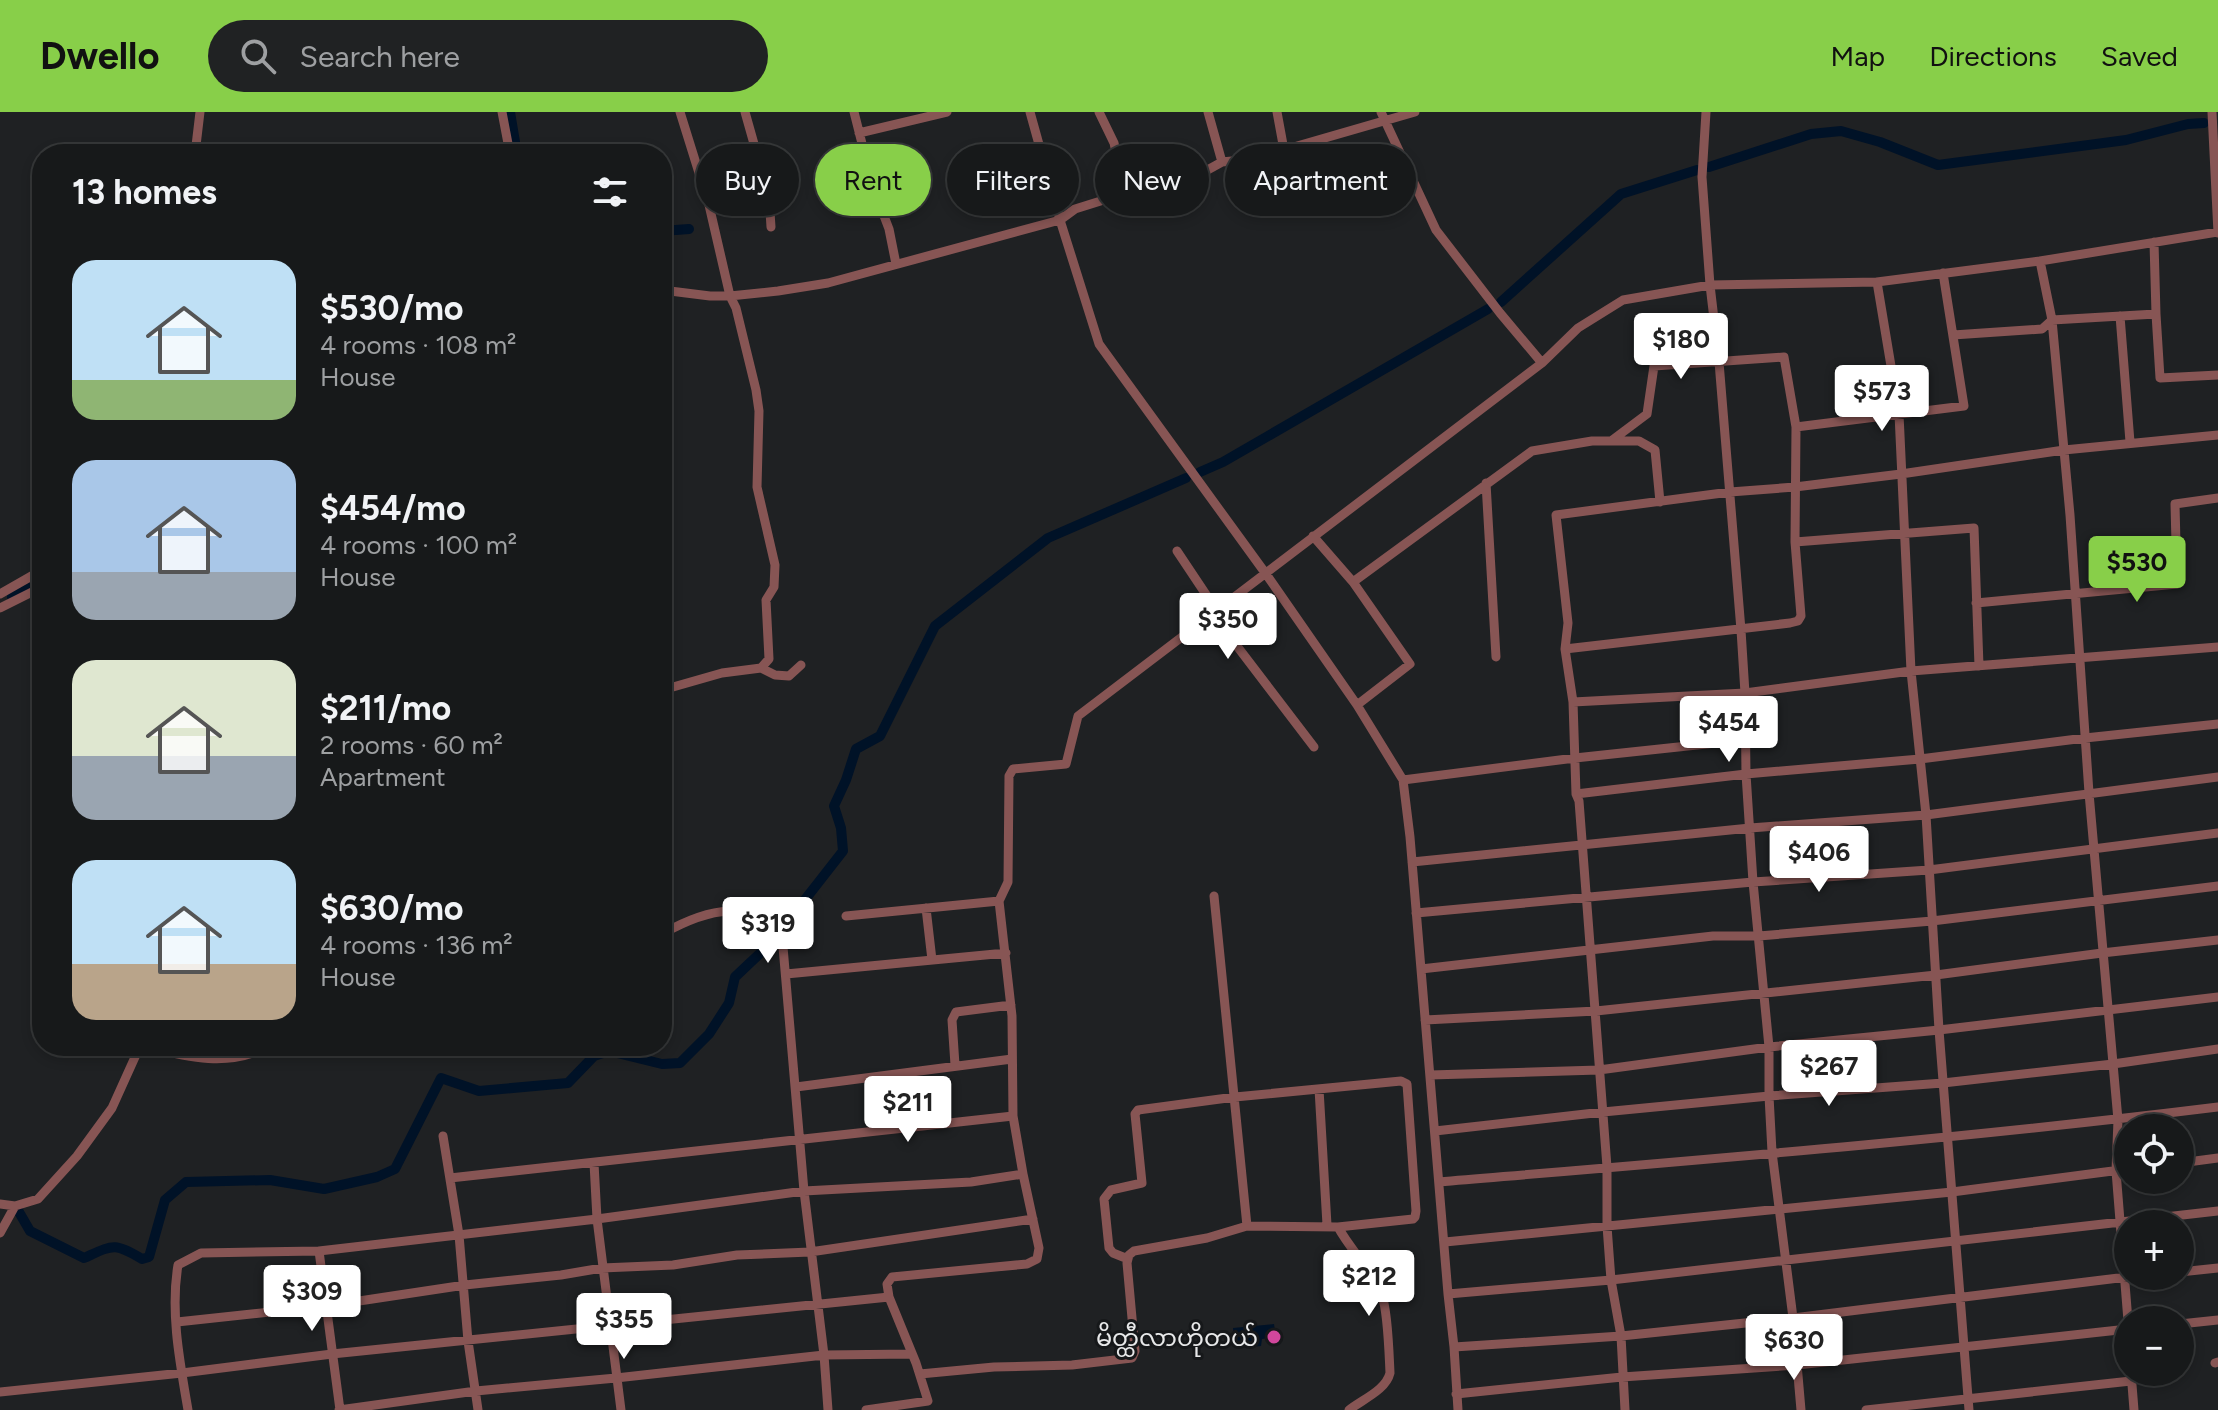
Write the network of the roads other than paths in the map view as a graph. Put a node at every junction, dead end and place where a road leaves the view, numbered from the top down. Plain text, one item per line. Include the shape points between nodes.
1 (200, 112) edge
2 (502, 112) edge
3 (680, 112) edge
4 (745, 112) edge
5 (854, 112) edge
6 (947, 112) edge
7 (1030, 112) edge
8 (1099, 112) edge
9 (1208, 112) edge
10 (1277, 112) edge
11 (1415, 112) edge
12 (1706, 112) edge
13 (2212, 112) edge
14 (1382, 116) edge
15 (859, 133) junction
16 (196, 144) edge
17 (508, 144) edge
18 (1114, 144) edge
19 (1283, 144) edge
20 (1301, 144) edge
21 (1222, 162) junction
22 (1225, 162) edge
23 (1209, 169) edge
24 (1095, 203) edge
25 (1060, 220) junction
26 (771, 227) dead end
27 (2218, 232) edge
28 (2154, 242) junction
29 (2040, 261) junction
30 (896, 264) junction
31 (1943, 273) junction
32 (1877, 282) junction
33 (1710, 285) junction
34 (672, 291) edge
35 (730, 296) junction
36 (2156, 314) junction
37 (2120, 316) junction
38 (2052, 320) junction
39 (1953, 335) junction
40 (1719, 362) junction
41 (1542, 363) junction
42 (2218, 375) edge
43 (1899, 414) junction
44 (1796, 427) junction
45 (2218, 435) edge
46 (1611, 441) junction
47 (2130, 442) junction
48 (2064, 450) junction
49 (1901, 474) junction
50 (1486, 483) junction
51 (1795, 487) junction
52 (1730, 492) junction
53 (2218, 498) edge
54 (1660, 502) junction
55 (1905, 533) junction
56 (1313, 536) junction
57 (1795, 542) junction
58 (1177, 551) dead end
59 (1266, 574) junction
60 (32, 576) edge
61 (1353, 582) junction
62 (32, 592) edge
63 (0, 594) edge
64 (2074, 594) junction
65 (1976, 603) junction
66 (0, 608) edge
67 (1217, 611) junction
68 (1741, 630) junction
69 (2218, 647) edge
70 (1565, 649) junction
71 (1496, 657) dead end
72 (2079, 657) junction
73 (801, 665) dead end
74 (1979, 666) junction
75 (761, 668) junction
76 (1911, 671) junction
77 (672, 687) edge
78 (1745, 693) junction
79 (1573, 702) junction
80 (1357, 705) junction
81 (2218, 724) edge
82 (2085, 738) junction
83 (1744, 740) junction
84 (1314, 747) dead end
85 (1575, 758) junction
86 (1920, 759) junction
87 (1746, 774) junction
88 (2218, 777) edge
89 (1403, 780) junction
90 (2089, 793) junction
91 (1576, 794) junction
92 (1926, 815) junction
93 (1750, 828) junction
94 (2218, 833) edge
95 (1582, 844) junction
96 (2095, 848) junction
97 (1412, 862) junction
98 (1929, 870) junction
99 (1753, 882) junction
100 (2218, 886) edge
101 (1214, 896) dead end
102 (1586, 899) junction
103 (2099, 899) junction
104 (999, 901) junction
105 (926, 908) junction
106 (1416, 913) junction
107 (846, 916) dead end
108 (1932, 921) junction
109 (672, 928) edge
110 (1759, 936) junction
111 (2218, 940) edge
112 (1590, 950) junction
113 (1006, 953) junction
114 (2102, 953) junction
115 (932, 960) junction
116 (1421, 969) junction
117 (786, 974) junction
118 (1936, 975) junction
119 (1765, 992) junction
120 (2218, 997) edge
121 (1011, 1005) junction
122 (2108, 1009) junction
123 (1596, 1011) junction
124 (1425, 1020) junction
125 (1939, 1030) junction
126 (1769, 1047) junction
127 (2218, 1049) edge
128 (135, 1056) edge
129 (199, 1056) edge
130 (251, 1056) edge
131 (1012, 1059) junction
132 (2113, 1064) junction
133 (955, 1065) junction
134 (1599, 1070) junction
135 (1430, 1075) junction
136 (1943, 1083) junction
137 (796, 1087) junction
138 (1319, 1089) junction
139 (1769, 1096) junction
140 (1235, 1097) junction
141 (2218, 1107) edge
142 (1603, 1112) junction
143 (2117, 1114) edge
144 (2164, 1114) edge
145 (1013, 1116) junction
146 (2114, 1120) edge
147 (1435, 1131) junction
148 (443, 1136) dead end
149 (1947, 1136) junction
150 (800, 1140) junction
151 (1772, 1152) junction
152 (2218, 1158) edge
153 (2194, 1161) edge
154 (594, 1163) junction
155 (1607, 1167) junction
156 (2114, 1171) edge
157 (1023, 1174) junction
158 (450, 1178) junction
159 (1439, 1182) junction
160 (804, 1191) junction
161 (1952, 1192) junction
162 (0, 1204) edge
163 (15, 1206) junction
164 (1779, 1208) junction
165 (2218, 1211) edge
166 (2194, 1214) edge
167 (597, 1219) junction
168 (1033, 1219) junction
169 (2114, 1224) edge
170 (1327, 1225) junction
171 (1247, 1226) junction
172 (1607, 1226) junction
173 (1338, 1227) junction
174 (0, 1233) edge
175 (459, 1235) junction
176 (1445, 1242) junction
177 (1955, 1242) junction
178 (319, 1251) junction
179 (810, 1252) junction
180 (1128, 1259) junction
181 (1787, 1260) junction
182 (602, 1268) junction
183 (2218, 1268) edge
184 (2194, 1271) edge
185 (2114, 1278) edge
186 (1611, 1280) junction
187 (465, 1285) junction
188 (1448, 1294) junction
189 (889, 1297) junction
190 (1961, 1297) junction
191 (817, 1303) junction
192 (326, 1306) junction
193 (1793, 1318) junction
194 (2218, 1320) edge
195 (177, 1322) junction
196 (2194, 1323) edge
197 (609, 1327) junction
198 (2114, 1331) edge
199 (1621, 1336) junction
200 (468, 1341) junction
201 (1454, 1347) junction
202 (1963, 1347) junction
203 (332, 1354) junction
204 (912, 1354) junction
205 (824, 1355) junction
206 (1797, 1365) junction
207 (182, 1373) junction
208 (920, 1374) junction
209 (1622, 1377) junction
210 (616, 1378) junction
211 (2114, 1380) edge
212 (2132, 1386) edge
213 (476, 1391) junction
214 (0, 1392) edge
215 (1456, 1394) junction
216 (1968, 1405) edge
217 (929, 1406) edge
218 (188, 1410) edge
219 (340, 1410) edge
220 (478, 1410) edge
221 (621, 1410) edge
222 (828, 1410) edge
223 (866, 1410) edge
224 (1349, 1410) edge
225 (1458, 1410) edge
226 (1625, 1410) edge
227 (1801, 1410) edge
228 (1866, 1410) edge
229 (2134, 1410) edge

1 - 16 street
2 - 17 street
3 - 35 street
4 - 26 street via 769,197
5 - 15 street
6 - 15 street
7 - 25 street
8 - 18 street
9 - 21 street
10 - 19 street
11 - 14 street
12 - 33 street via 1702,177
13 - 27 street
14 - 20 street
14 - 41 street via 1436,230
15 - 30 street
21 - 22 street
21 - 23 street
24 - 25 street
25 - 30 street
25 - 59 street via 1099,344
27 - 28 street
28 - 29 street
28 - 36 street
29 - 31 street
29 - 38 street
30 - 35 street via 828,283
31 - 32 street
31 - 39 street
32 - 33 street
32 - 43 street
33 - 40 street
33 - 41 street via 1623,300 1578,328
34 - 35 street
35 - 75 street via 756,390 757,487 775,565 774,587 766,600 769,659
36 - 37 street
36 - 42 street via 2160,378
37 - 38 street
37 - 47 street
38 - 39 street via 2042,329
38 - 48 street
39 - 43 street via 1964,406
40 - 44 street via 1784,357
40 - 46 street via 1654,366 1647,414
40 - 52 street
41 - 56 street
43 - 44 street
43 - 49 street
44 - 51 street
45 - 47 street
46 - 50 street via 1532,451
46 - 54 street via 1639,441 1655,450
47 - 48 street
48 - 49 street
48 - 64 street
49 - 51 street
49 - 55 street
50 - 61 street
50 - 71 street
51 - 52 street
51 - 57 street
52 - 54 street
52 - 68 street
53 - 64 street via 2175,504 2177,584
54 - 70 street via 1556,515 1568,623
55 - 57 street
55 - 65 street via 1974,528
55 - 76 street
56 - 59 street
56 - 61 street
57 - 68 street via 1798,621
58 - 67 street
59 - 67 street
59 - 80 street
60 - 63 street
61 - 80 street via 1410,664
62 - 66 street
64 - 65 street
64 - 72 street
65 - 74 street
67 - 84 street via 1227,633
67 - 104 street via 1078,716 1066,764 1013,769 1008,882
68 - 70 street
68 - 78 street
69 - 72 street
70 - 79 street
72 - 74 street
72 - 82 street
73 - 75 street via 789,676
74 - 76 street
75 - 77 street
76 - 78 street
76 - 86 street
78 - 79 street
78 - 83 street
79 - 85 street
80 - 89 street
81 - 82 street
82 - 86 street
82 - 90 street
83 - 85 street
83 - 87 street
85 - 89 street
85 - 91 street
86 - 87 street
86 - 92 street
87 - 91 street
87 - 93 street
88 - 90 street
89 - 97 street
90 - 92 street
90 - 96 street
91 - 95 street
92 - 93 street
92 - 98 street
93 - 95 street
93 - 99 street
94 - 96 street
95 - 97 street
95 - 102 street
96 - 98 street
96 - 103 street
97 - 106 street
98 - 99 street
98 - 108 street
99 - 102 street
99 - 110 street
100 - 103 street
101 - 140 street
102 - 106 street
102 - 112 street
103 - 108 street
103 - 114 street
104 - 105 street
104 - 113 street
105 - 107 street
105 - 115 street
106 - 116 street
108 - 110 street
108 - 118 street
109 - 117 street via 725,909 747,912 775,932
110 - 112 street
110 - 119 street
111 - 114 street
112 - 116 street
112 - 123 street
113 - 115 street
113 - 121 street
114 - 118 street
114 - 122 street
115 - 117 street
116 - 124 street
117 - 137 street
118 - 119 street
118 - 125 street
119 - 123 street
119 - 126 street
120 - 122 street
121 - 131 street
121 - 133 street via 956,1012
122 - 125 street
122 - 132 street
123 - 124 street
123 - 134 street
124 - 135 street
125 - 126 street
125 - 136 street
126 - 134 street
126 - 139 street
127 - 132 street
128 - 163 street via 112,1108 77,1156 38,1199
129 - 130 street
131 - 133 street
131 - 145 street
132 - 136 street
132 - 143 street
133 - 137 street
134 - 135 street
134 - 142 street
135 - 147 street
136 - 139 street
136 - 149 street
137 - 150 street
138 - 140 street
138 - 170 street
138 - 173 street via 1407,1084 1415,1217
139 - 142 street
139 - 151 street
140 - 171 street
140 - 180 street via 1146,1108 1135,1114 1142,1183 1111,1190 1104,1199 1109,1248
141 - 144 street
142 - 147 street
142 - 155 street
145 - 150 street
145 - 157 street
146 - 149 street
147 - 159 street
148 - 158 street
149 - 151 street
149 - 161 street
150 - 154 street
150 - 160 street
151 - 155 street
151 - 164 street
152 - 153 street
154 - 158 street
154 - 167 street
155 - 159 street
155 - 172 street
156 - 161 street
157 - 160 street
157 - 168 street
158 - 175 street
159 - 176 street
160 - 167 street
160 - 179 street
161 - 164 street
161 - 177 street
162 - 163 street
163 - 174 street
164 - 172 street
164 - 181 street
165 - 166 street
167 - 175 street
167 - 182 street
168 - 179 street
168 - 189 street via 1037,1259 892,1277
169 - 177 street
170 - 171 street
170 - 173 street
171 - 180 street via 1134,1251
172 - 176 street
172 - 186 street
173 - 224 street via 1384,1299 1390,1373 1383,1386
175 - 178 street
175 - 187 street
176 - 188 street
177 - 181 street
177 - 190 street
178 - 192 street
178 - 195 street via 201,1253 178,1265
179 - 182 street
179 - 191 street
180 - 208 street via 1132,1358
181 - 186 street
181 - 193 street
182 - 187 street
182 - 197 street
183 - 184 street
185 - 190 street
186 - 188 street
186 - 199 street
187 - 192 street
187 - 200 street
188 - 201 street
189 - 191 street
189 - 204 street
190 - 193 street
190 - 202 street
191 - 197 street
191 - 205 street
192 - 195 street
192 - 203 street
193 - 199 street
193 - 206 street
194 - 196 street
195 - 207 street
197 - 200 street
197 - 210 street
198 - 202 street
199 - 201 street
199 - 209 street
200 - 203 street
200 - 213 street
201 - 215 street
202 - 206 street
202 - 216 street
203 - 207 street
203 - 219 street
204 - 205 street
204 - 208 street
205 - 210 street
205 - 222 street
206 - 209 street
206 - 227 street
207 - 214 street
207 - 218 street
208 - 217 street
209 - 215 street
209 - 226 street
210 - 213 street
210 - 221 street
211 - 216 street
212 - 229 street
213 - 219 street
213 - 220 street
215 - 225 street
216 - 228 street
217 - 223 street

